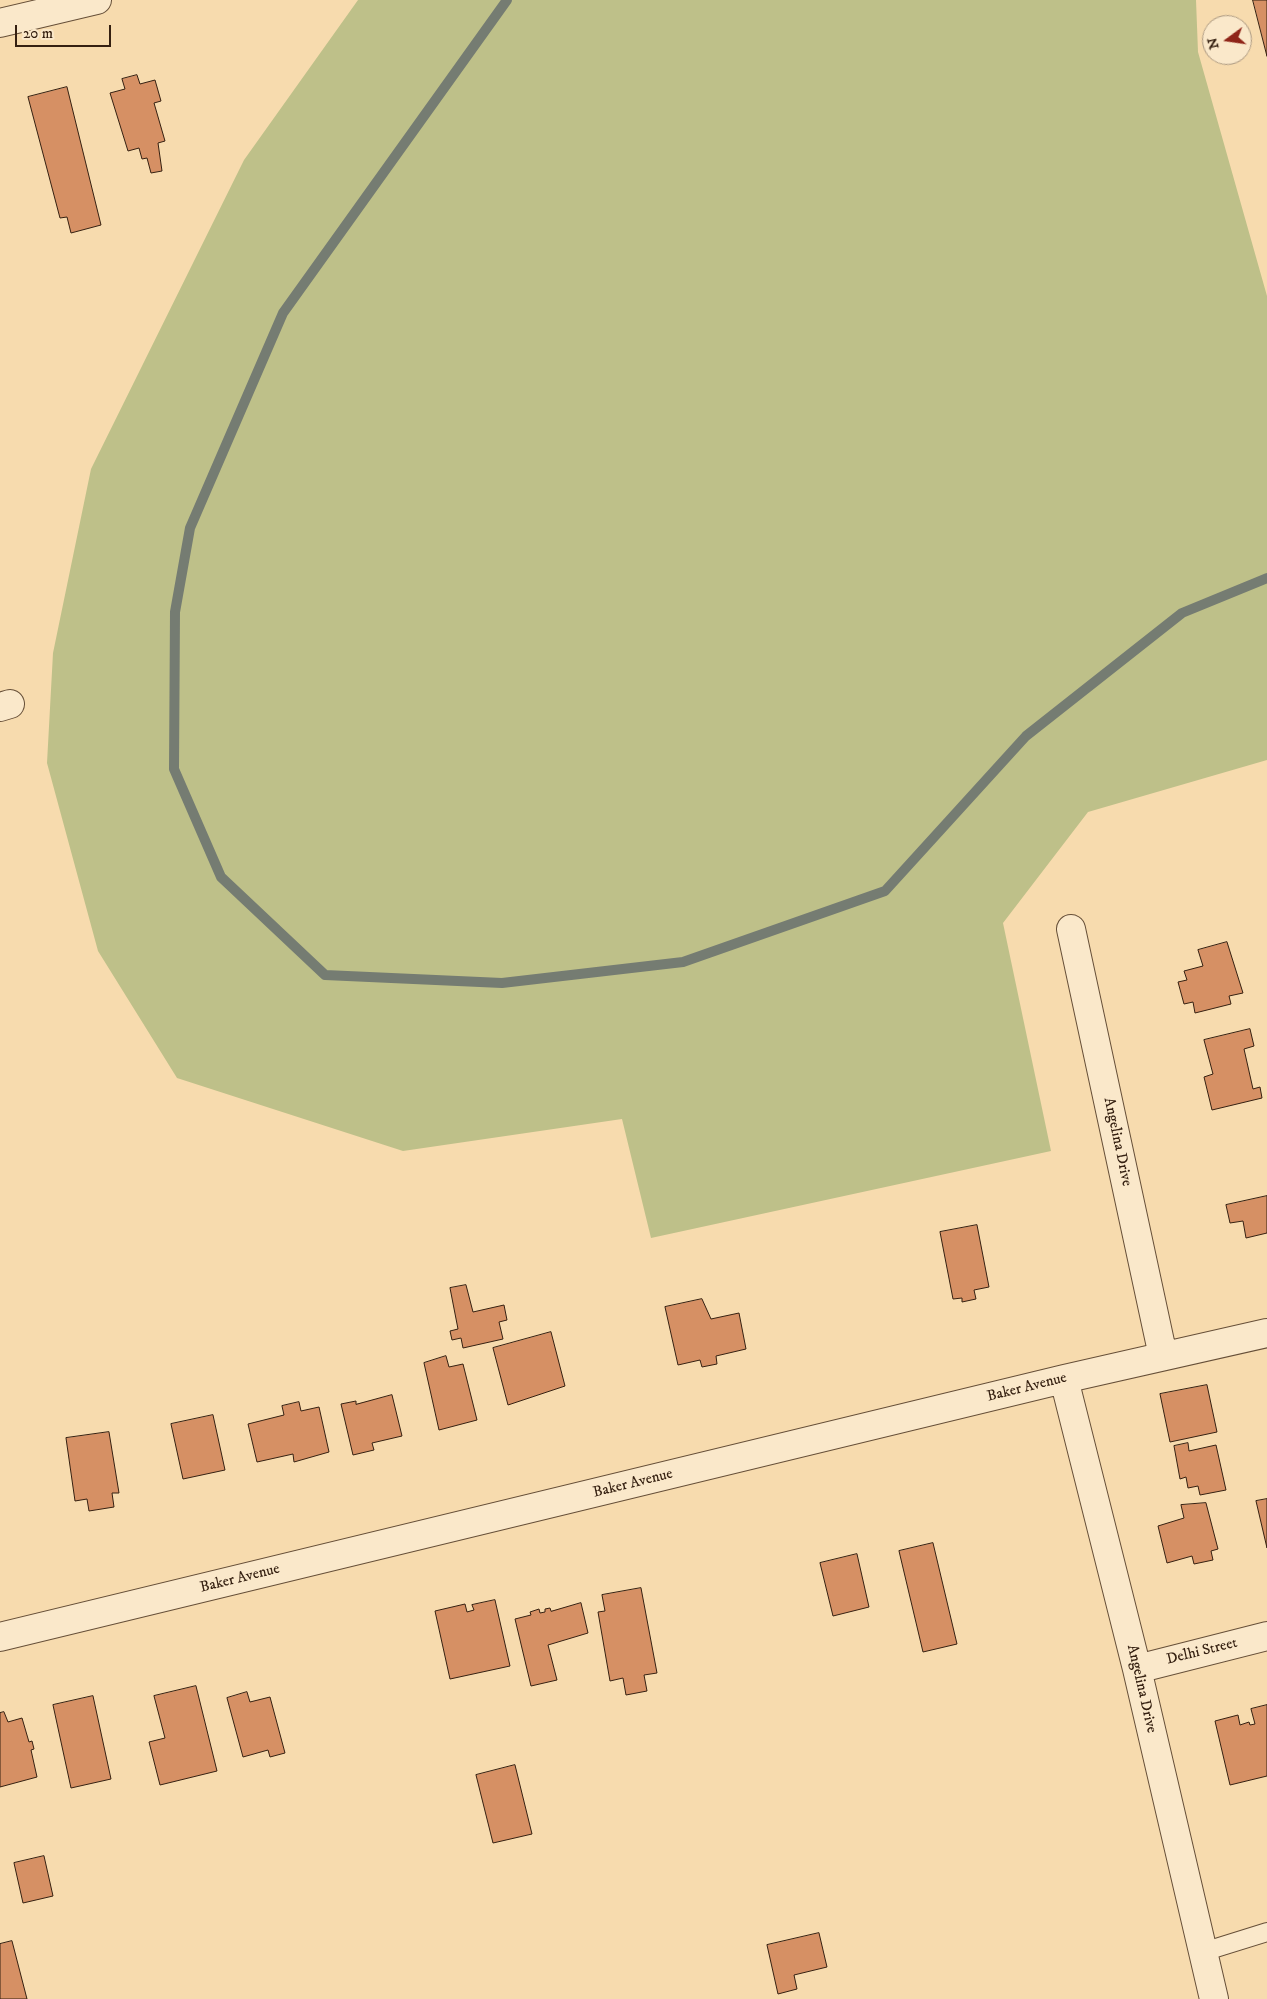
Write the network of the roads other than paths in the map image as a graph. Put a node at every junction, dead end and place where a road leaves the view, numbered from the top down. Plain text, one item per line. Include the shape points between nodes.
1 (97, 0) edge
2 (0, 23) edge
3 (1071, 929) dead end
4 (1267, 1333) edge
5 (1163, 1356) junction
6 (1064, 1379) junction
7 (1267, 1636) edge
8 (0, 1637) edge
9 (1137, 1669) junction
10 (1267, 1932) edge
11 (1203, 1952) junction
12 (1214, 1999) edge

1 - 2 street
3 - 5 street, Angelina Drive
4 - 5 street, Baker Avenue
5 - 6 street, Baker Avenue
6 - 8 street, Baker Avenue
6 - 9 street, Angelina Drive
7 - 9 street, Delhi Street
9 - 11 street, Angelina Drive
10 - 11 lane
11 - 12 street, Angelina Drive

